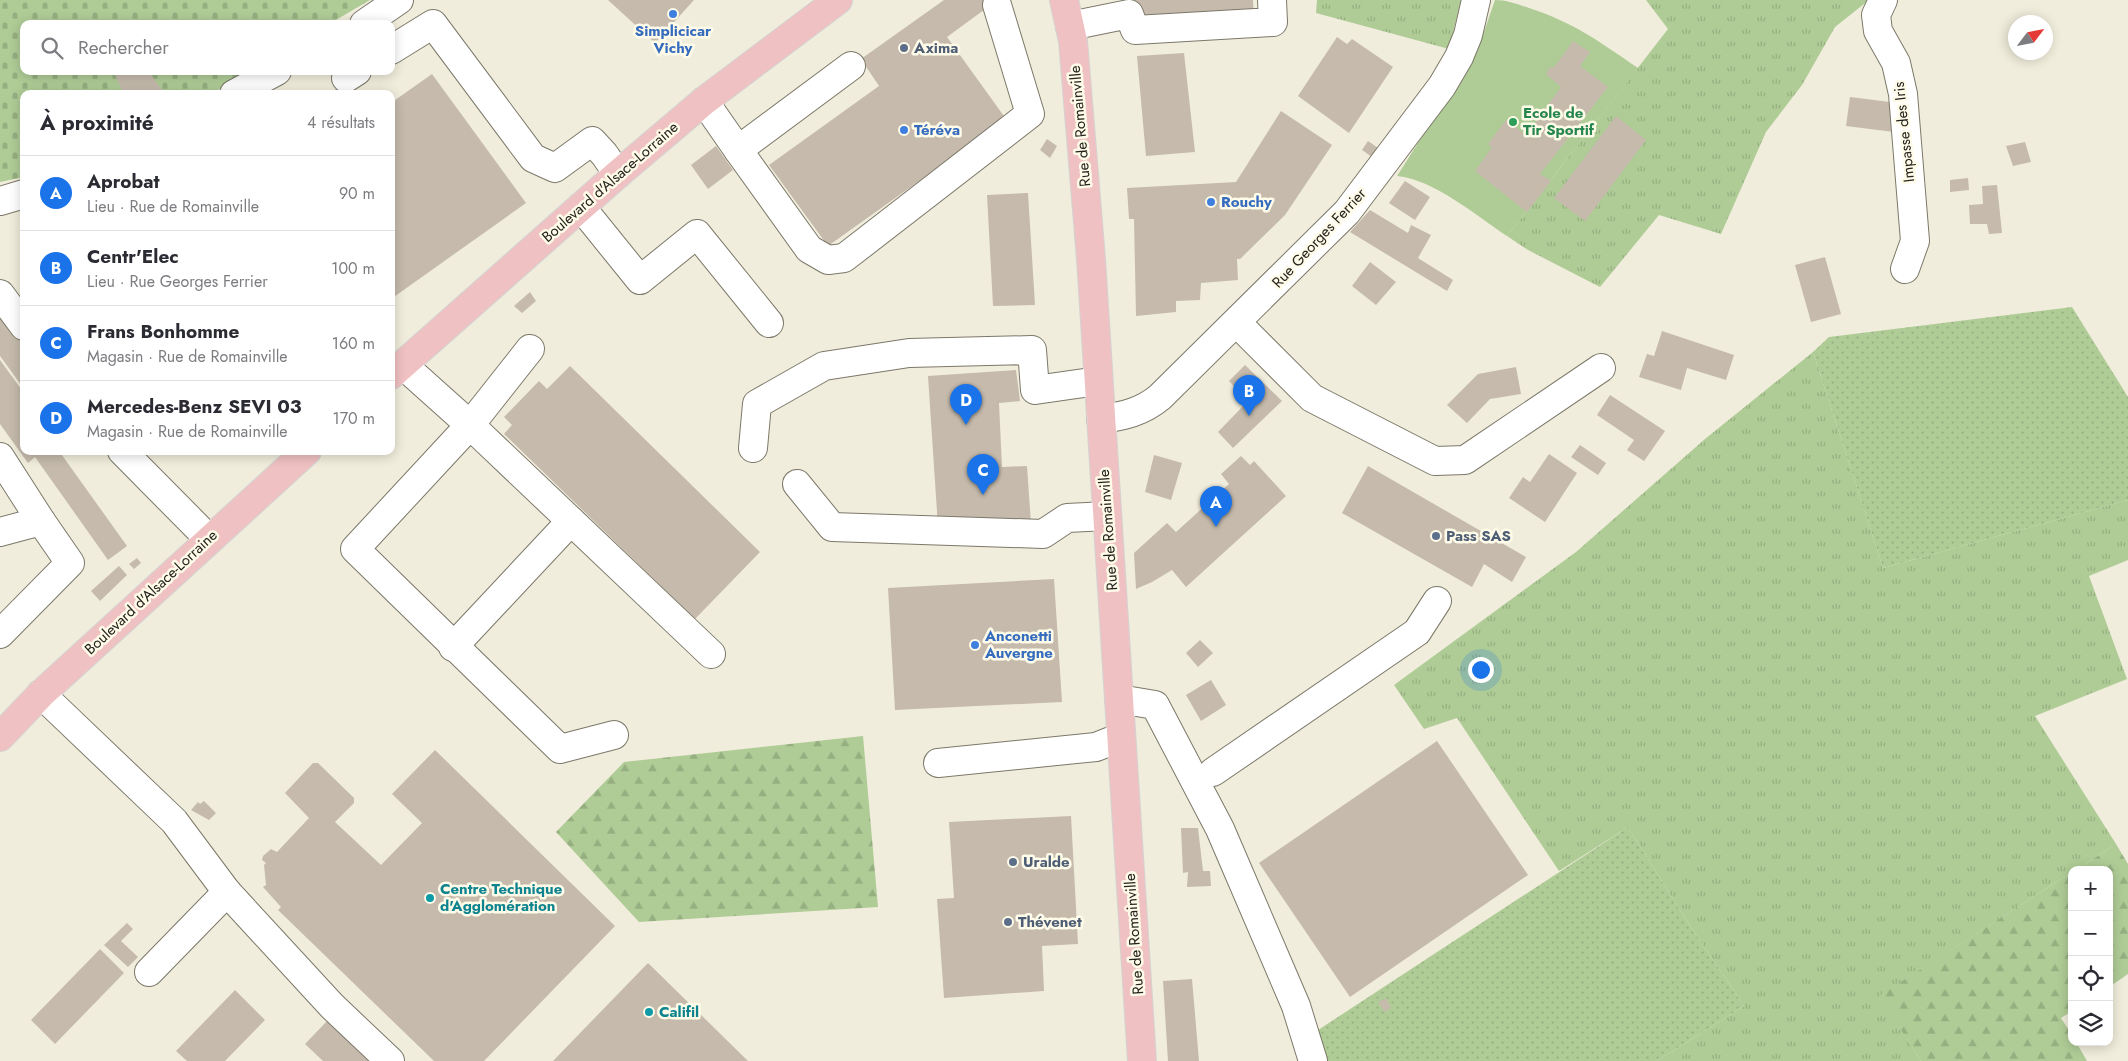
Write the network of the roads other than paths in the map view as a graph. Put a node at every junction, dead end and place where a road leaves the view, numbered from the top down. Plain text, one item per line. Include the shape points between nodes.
1 (399, 0) edge
2 (838, 0) edge
3 (1272, 0) edge
4 (1476, 0) edge
5 (1883, 0) edge
6 (997, 4) dead end
7 (1067, 13) edge
8 (370, 20) edge
9 (395, 48) edge
10 (850, 66) dead end
11 (269, 75) edge
12 (241, 90) edge
13 (704, 101) junction
14 (738, 150) junction
15 (618, 174) junction
16 (20, 195) edge
17 (0, 201) edge
18 (580, 206) junction
19 (1905, 269) dead end
20 (0, 294) edge
21 (20, 321) edge
22 (769, 323) dead end
23 (1237, 323) junction
24 (530, 349) dead end
25 (1601, 368) dead end
26 (397, 370) edge
27 (1098, 381) junction
28 (1101, 420) junction
29 (470, 425) junction
30 (753, 448) dead end
31 (126, 455) edge
32 (303, 455) edge
33 (0, 457) edge
34 (797, 484) dead end
35 (1107, 516) junction
36 (41, 521) junction
37 (572, 521) junction
38 (0, 532) edge
39 (209, 539) junction
40 (1437, 601) dead end
41 (0, 634) edge
42 (453, 647) junction
43 (711, 654) dead end
44 (41, 694) junction
45 (1119, 699) junction
46 (614, 735) dead end
47 (0, 737) edge
48 (1121, 737) junction
49 (938, 763) dead end
50 (1213, 772) dead end
51 (227, 892) junction
52 (149, 972) dead end
53 (390, 1061) edge
54 (1142, 1061) edge
55 (1313, 1061) edge

1 - 8 street
2 - 13 main road, Boulevard d'Alsace-Lorraine
3 - 7 street via 1273,22 1135,30 1129,14
4 - 23 street, Rue Georges Ferrier via 1459,57 1392,156 1347,212
5 - 19 street, Impasse des Iris via 1876,14 1878,31 1896,63 1903,94 1915,241
6 - 14 street via 1030,114 844,258 828,260 808,249
7 - 27 main road, Rue de Romainville via 1078,111
9 - 15 street via 433,24 533,158 555,168 592,141
10 - 14 street
11 - 12 street
13 - 14 street
13 - 15 main road, Boulevard d'Alsace-Lorraine
15 - 18 main road, Boulevard d'Alsace-Lorraine
16 - 17 street
18 - 22 street via 640,280 697,234
18 - 26 main road, Boulevard d'Alsace-Lorraine
20 - 21 street
23 - 25 street via 1312,398 1434,461 1465,460
23 - 28 street, Rue Georges Ferrier via 1148,406 1132,414
24 - 29 street
26 - 29 street
27 - 28 main road, Rue de Romainville
27 - 30 street via 1036,390 1032,350 909,353 824,366 758,404
28 - 35 main road, Rue de Romainville
29 - 37 street
29 - 42 street via 355,549
31 - 39 street
32 - 39 main road, Boulevard d'Alsace-Lorraine
33 - 36 street
34 - 35 street via 832,527 1043,534 1067,518
35 - 45 main road, Rue de Romainville
36 - 38 street
36 - 41 street via 70,563
37 - 42 street
37 - 43 street
39 - 44 main road, Boulevard d'Alsace-Lorraine
40 - 50 street via 1417,632
42 - 46 street via 560,750
44 - 47 main road, Boulevard d'Alsace-Lorraine
44 - 51 street via 174,821
45 - 48 main road, Rue de Romainville
45 - 55 street via 1155,705 1220,829 1296,1006
48 - 49 street via 1096,747
48 - 54 main road, Rue de Romainville
51 - 52 street
51 - 53 street via 332,1006

